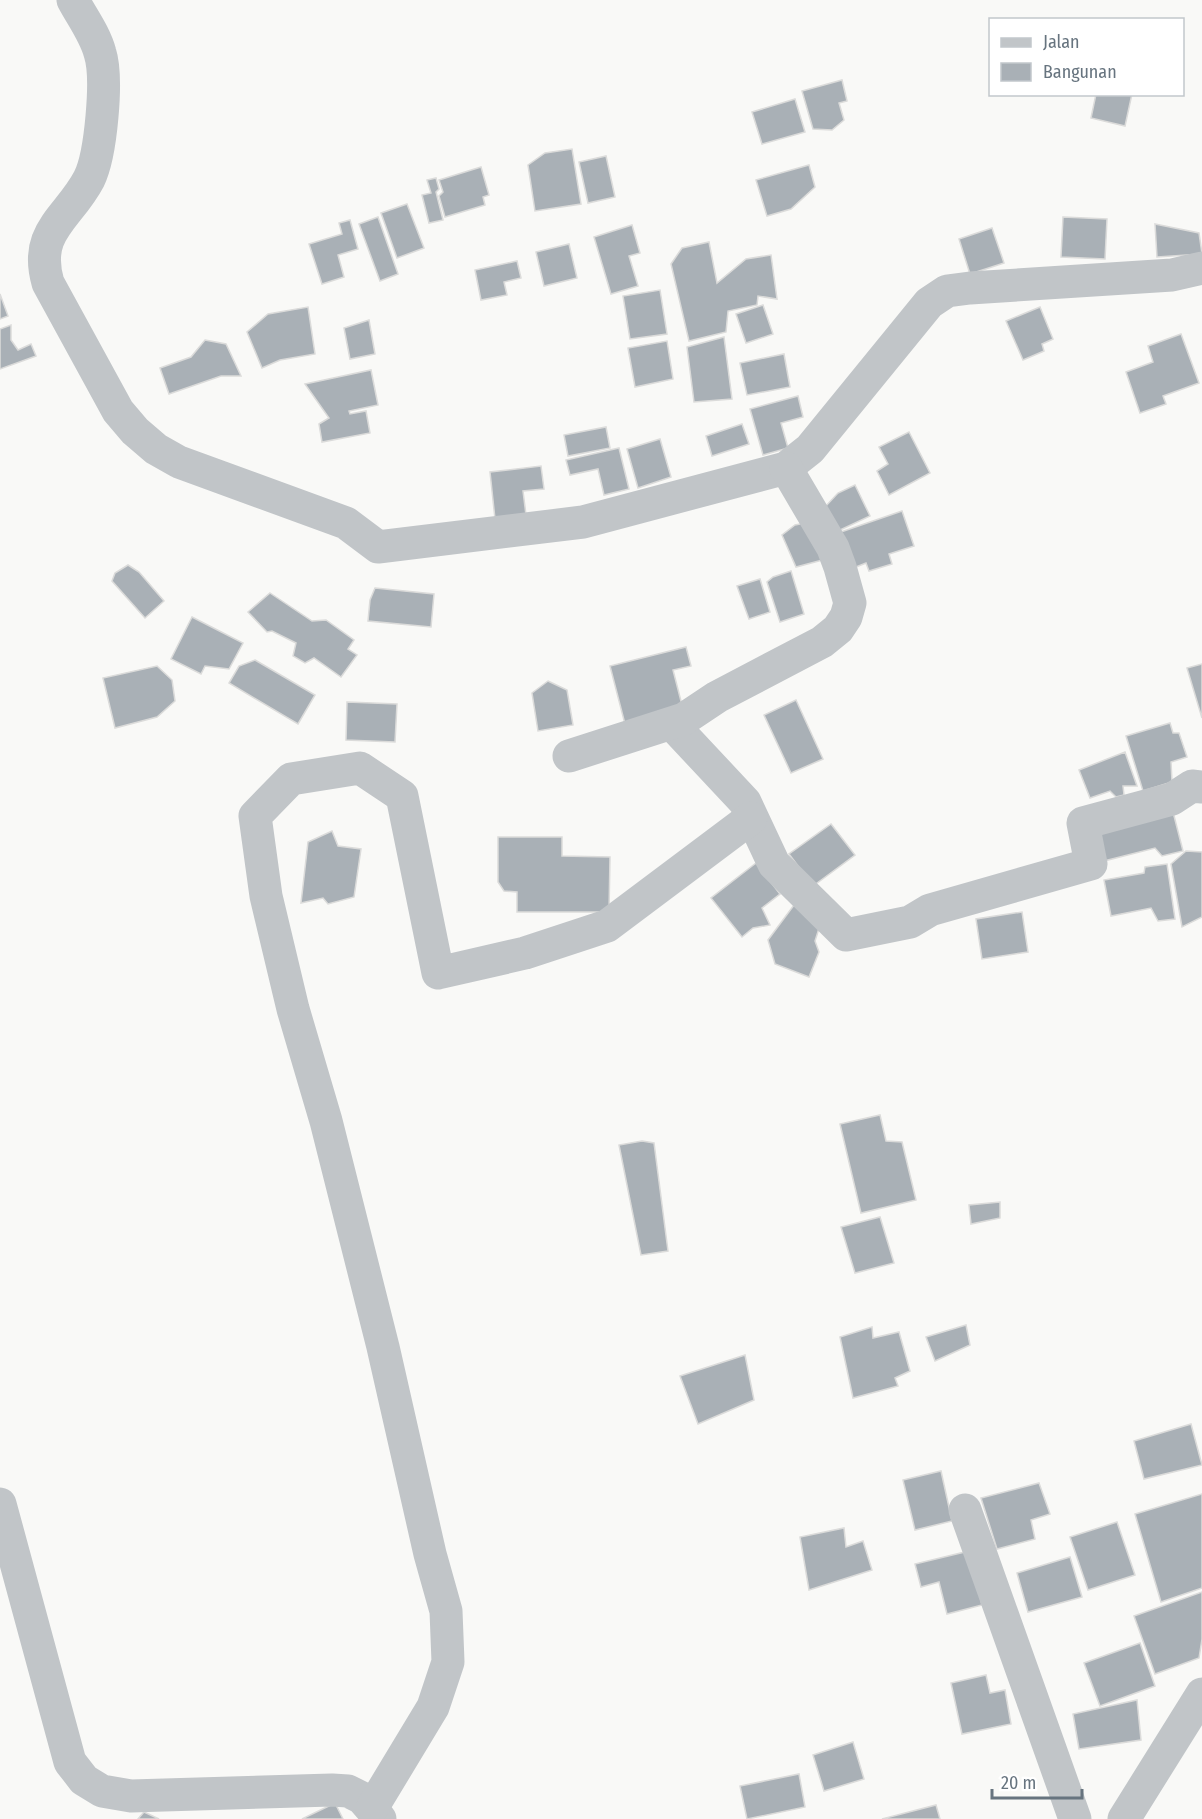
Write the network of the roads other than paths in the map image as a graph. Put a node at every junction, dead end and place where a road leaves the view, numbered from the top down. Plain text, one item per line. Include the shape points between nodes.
1 (73, 0) edge
2 (1202, 268) edge
3 (786, 468) junction
4 (672, 724) junction
5 (569, 756) dead end
6 (1202, 787) edge
7 (751, 818) junction
8 (0, 1504) edge
9 (965, 1510) dead end
10 (1202, 1694) edge
11 (376, 1813) edge
12 (1075, 1819) edge
13 (1124, 1819) edge

1 - 3 street via 100,52 103,68 99,150 88,181 46,240 45,272 118,411 156,449 179,462 346,523 378,547 583,522
2 - 3 street via 1172,275 947,291 929,303 810,449
3 - 4 street via 832,548 850,603 846,617 822,642
4 - 5 street
4 - 7 street via 745,802
6 - 7 street via 1192,786 1172,799 1083,823 1091,864 930,910 910,922 846,935 774,864
7 - 11 street via 607,926 525,953 438,973 402,796 360,768 291,779 255,816 266,896 293,1009 378,1325 446,1611 448,1662 433,1707
8 - 11 street via 70,1762 84,1780 102,1791 130,1796 303,1789 348,1791 362,1798
9 - 12 street
10 - 13 street

